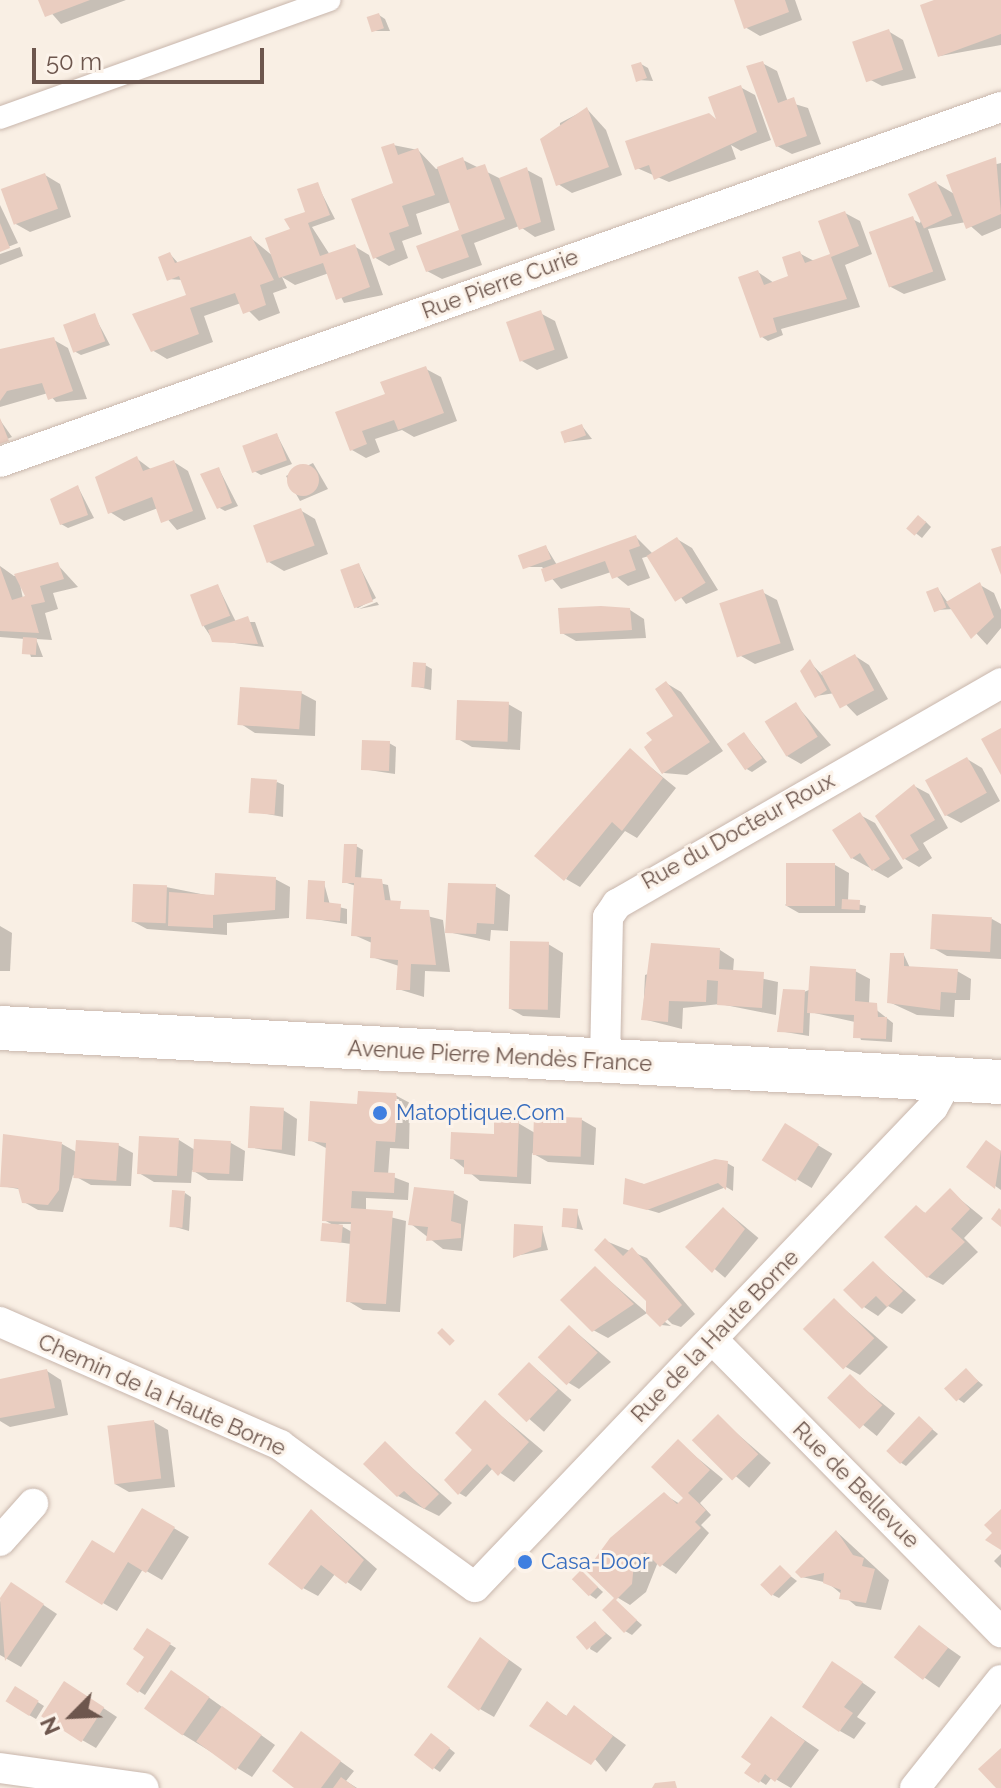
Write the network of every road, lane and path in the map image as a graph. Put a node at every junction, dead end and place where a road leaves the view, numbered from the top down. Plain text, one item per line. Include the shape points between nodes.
1 (329, 0) edge
2 (1001, 107) edge
3 (0, 118) edge
4 (0, 462) edge
5 (1001, 683) edge
6 (0, 1028) edge
7 (605, 1061) junction
8 (948, 1080) junction
9 (1001, 1082) edge
10 (0, 1322) edge
11 (712, 1339) junction
12 (33, 1504) dead end
13 (0, 1541) edge
14 (475, 1587) joint
15 (1001, 1632) edge
16 (1001, 1680) edge
17 (0, 1768) edge
18 (144, 1788) edge
19 (915, 1788) edge

1 - 3 street
2 - 4 street, Rue Pierre Curie
5 - 7 street, Rue du Docteur Roux via 617,904 608,917
6 - 7 main road, Avenue Pierre Mendès France
7 - 8 main road, Avenue Pierre Mendès France
8 - 9 main road, Avenue Pierre Mendès France
8 - 11 street, Rue de la Haute Borne via 933,1107
10 - 14 street, Chemin de la Haute Borne via 280,1445
11 - 14 street, Rue de la Haute Borne
11 - 15 street, Rue de Bellevue
12 - 13 street
16 - 19 street
17 - 18 street

